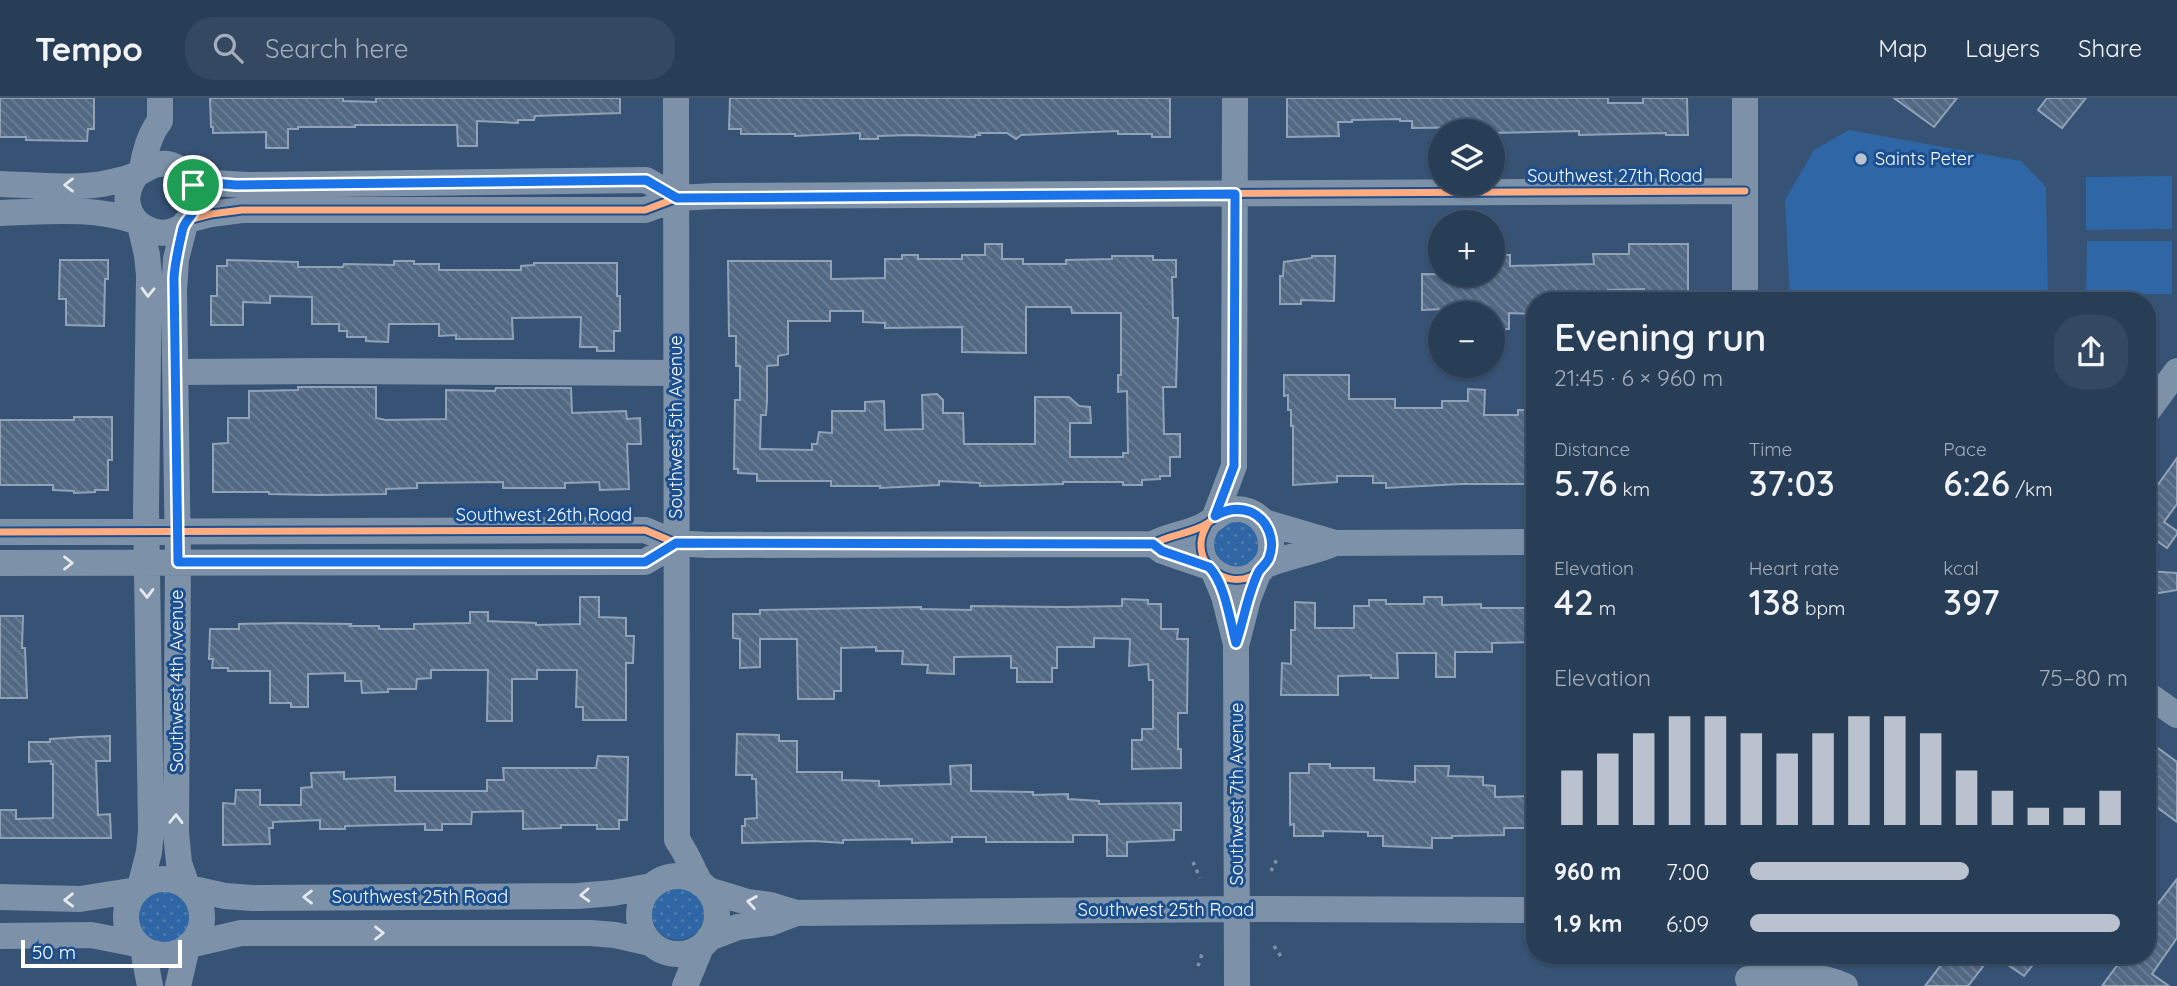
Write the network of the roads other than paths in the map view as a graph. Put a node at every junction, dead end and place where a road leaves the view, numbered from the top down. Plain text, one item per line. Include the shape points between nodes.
1 (676, 98) edge
2 (1235, 98) edge
3 (1745, 98) edge
4 (160, 110) edge
5 (139, 173) junction
6 (185, 174) junction
7 (0, 184) edge
8 (1745, 191) junction
9 (1235, 194) junction
10 (677, 198) junction
11 (0, 213) edge
12 (186, 222) junction
13 (137, 223) junction
14 (1745, 292) edge
15 (176, 372) junction
16 (2177, 372) edge
17 (676, 373) junction
18 (2156, 399) edge
19 (1234, 466) junction
20 (1260, 518) junction
21 (1211, 520) junction
22 (178, 531) junction
23 (0, 532) edge
24 (146, 532) junction
25 (1526, 542) edge
26 (676, 543) junction
27 (1335, 543) junction
28 (1153, 544) junction
29 (178, 562) junction
30 (0, 563) edge
31 (147, 563) junction
32 (1211, 569) junction
33 (1261, 569) junction
34 (1236, 643) junction
35 (2156, 700) edge
36 (2177, 715) edge
37 (677, 840) junction
38 (654, 884) junction
39 (188, 887) junction
40 (704, 887) junction
41 (139, 888) junction
42 (0, 897) edge
43 (1238, 909) junction
44 (1526, 910) edge
45 (796, 913) junction
46 (0, 936) edge
47 (705, 943) junction
48 (653, 945) junction
49 (188, 946) junction
50 (140, 947) junction
51 (1820, 964) edge
52 (1748, 974) edge
53 (1843, 985) edge
54 (150, 986) edge
55 (178, 986) edge
56 (670, 986) edge
57 (685, 986) edge
58 (1237, 986) edge

1 - 10 street, Southwest 5th Avenue
2 - 9 street
3 - 8 street
4 - 5 street
4 - 6 street
5 - 6 street via 166,164
5 -> 7 street via 89,185
5 - 13 street via 127,192
6 - 10 street via 236,185 646,180
6 - 12 street via 195,194 193,212
8 - 9 street, Southwest 27th Road
8 - 14 street
9 - 10 street, Southwest 27th Road
9 - 19 street
10 - 12 street, Southwest 27th Road via 645,211 242,211
10 - 17 street, Southwest 5th Avenue
11 - 13 street via 98,212
12 - 13 street via 167,232 148,230
12 - 15 street, Southwest 4th Avenue via 175,269
13 -> 24 street, Southwest 4th Avenue via 149,275
15 - 17 street
15 - 22 street, Southwest 4th Avenue
16 - 18 street
17 - 26 street, Southwest 5th Avenue
19 - 20 street via 1243,475
19 - 21 street
20 - 21 street via 1235,509
20 - 27 street
20 - 33 street via 1272,539 1269,558
21 - 28 street, Southwest 26th Road
21 - 32 street via 1201,545
22 - 24 street, Southwest 26th Road
22 - 26 street, Southwest 26th Road via 645,530
22 - 29 street, Southwest 4th Avenue
23 - 24 street, Southwest 26th Road
24 - 31 street, Southwest 4th Avenue
25 - 27 street
26 - 28 street, Southwest 26th Road
26 - 29 street via 645,562
26 - 37 street, Southwest 5th Avenue
27 - 33 street
28 - 32 street, Southwest 26th Road
29 - 31 street
39 -> 29 street, Southwest 4th Avenue via 179,863 176,832
30 -> 31 street
31 -> 41 street, Southwest 4th Avenue via 151,831
32 - 33 street via 1233,580
32 - 34 street, Southwest 7th Avenue via 1224,596
33 - 34 street, Southwest 7th Avenue
34 - 43 street, Southwest 7th Avenue
35 - 36 street
37 - 38 street, Southwest 5th Avenue
37 - 40 street, Southwest 5th Avenue
38 -> 39 street, Southwest 25th Road via 578,896 274,898 235,897
38 - 40 street via 674,876
38 - 48 street via 640,904 639,914 643,934
39 - 41 street via 164,878
39 - 49 street via 201,905 202,920
45 -> 40 street, Southwest 25th Road
40 - 47 street via 717,914
41 -> 42 street via 80,900
41 - 50 street via 125,917
43 - 44 street, Southwest 25th Road
43 - 45 street, Southwest 25th Road
43 - 58 street, Southwest 7th Avenue
45 - 47 street, Southwest 25th Road via 770,923 738,927
46 - 50 street via 92,935
47 - 48 street via 686,954 670,954
47 - 57 street
49 -> 48 street, Southwest 25th Road via 241,933 591,933
48 - 56 street
49 - 50 street via 165,955
49 - 55 street
50 - 54 street
51 - 53 street
52 - 53 street via 1801,975

